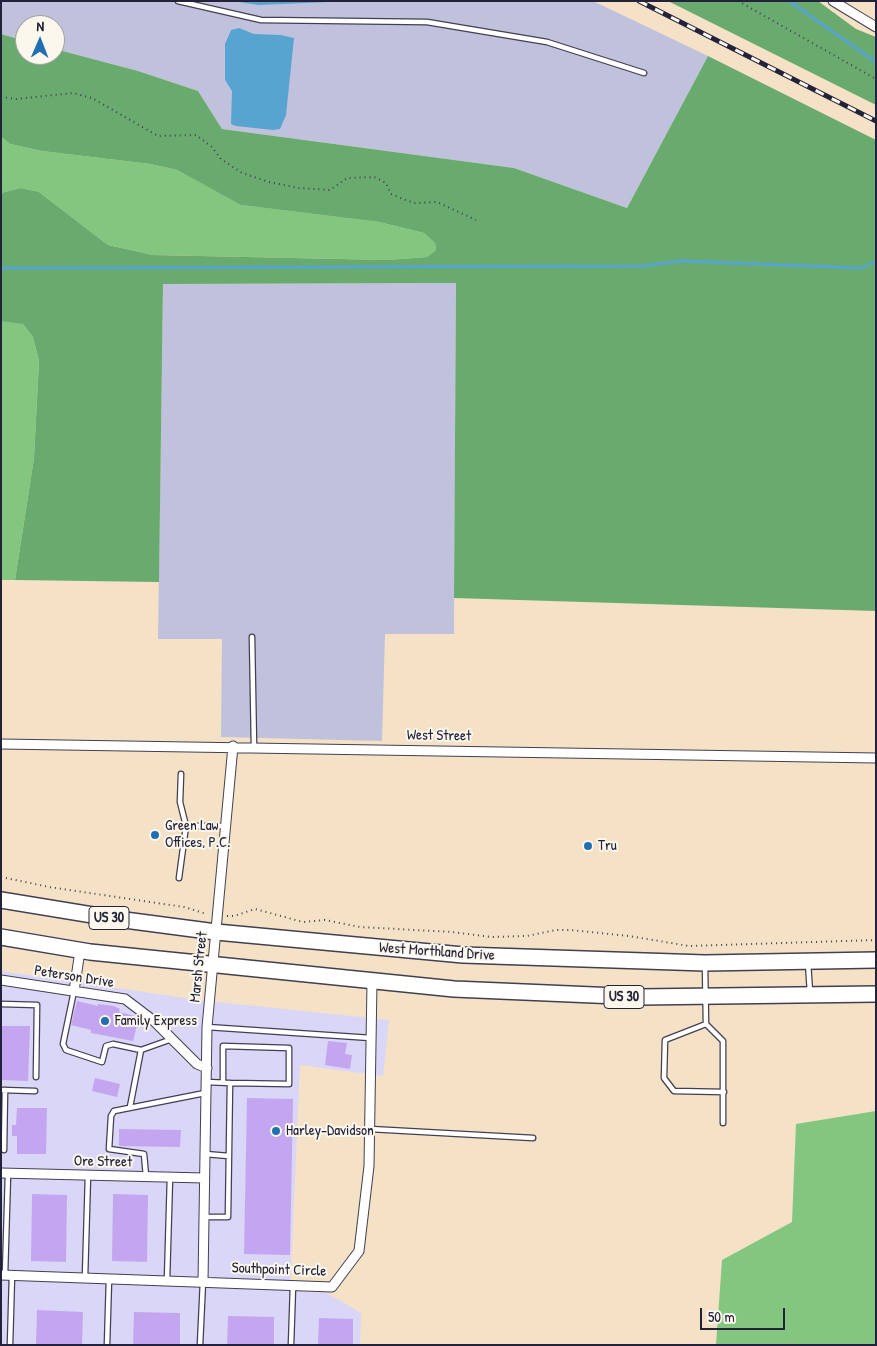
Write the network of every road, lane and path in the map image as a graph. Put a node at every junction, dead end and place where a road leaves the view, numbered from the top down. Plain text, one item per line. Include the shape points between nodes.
1 (178, 1) edge
2 (738, 1) edge
3 (833, 1) edge
4 (876, 27) edge
5 (644, 73) dead end
6 (876, 79) edge
7 (1, 97) edge
8 (476, 220) dead end
9 (252, 637) dead end
10 (1, 744) edge
11 (234, 746) junction
12 (254, 747) junction
13 (876, 758) edge
14 (181, 774) dead end
15 (186, 826) junction
16 (226, 826) junction
17 (1, 877) edge
18 (179, 878) dead end
19 (1, 900) edge
20 (218, 915) junction
21 (216, 932) junction
22 (1, 937) edge
23 (876, 940) edge
24 (80, 951) junction
25 (876, 960) edge
26 (808, 961) junction
27 (705, 963) junction
28 (213, 965) junction
29 (1, 980) edge
30 (372, 982) junction
31 (74, 992) junction
32 (876, 994) edge
33 (810, 995) junction
34 (707, 996) junction
35 (1, 1004) edge
36 (706, 1024) junction
37 (207, 1027) junction
38 (372, 1038) junction
39 (172, 1039) junction
40 (141, 1050) junction
41 (207, 1068) junction
42 (36, 1076) dead end
43 (206, 1082) junction
44 (223, 1082) junction
45 (230, 1083) junction
46 (3, 1090) edge
47 (36, 1091) dead end
48 (724, 1092) junction
49 (206, 1093) junction
50 (130, 1107) junction
51 (723, 1123) dead end
52 (370, 1130) junction
53 (533, 1138) dead end
54 (4, 1150) dead end
55 (205, 1154) junction
56 (229, 1156) junction
57 (5, 1173) edge
58 (88, 1175) junction
59 (146, 1176) junction
60 (170, 1177) junction
61 (204, 1178) junction
62 (204, 1217) junction
63 (6, 1275) edge
64 (85, 1277) junction
65 (109, 1278) junction
66 (167, 1280) junction
67 (203, 1281) junction
68 (293, 1285) junction
69 (10, 1345) edge
70 (107, 1345) edge
71 (200, 1345) edge
72 (291, 1345) edge

1 - 5 lane via 261,20 427,22 547,42
2 - 6 path
3 - 4 street
7 - 8 path via 16,99 73,93 92,98 158,136 196,135 221,159 242,173 299,188 330,190 347,178 374,177 386,183 392,194 403,200 437,202
9 - 12 lane
10 - 11 street, West Street
11 - 12 street, West Street
11 - 16 street, Marsh Street
12 - 13 street, West Street
14 - 15 lane via 180,802
15 - 16 lane
15 - 18 lane
16 - 20 street, Marsh Street
17 - 20 path via 166,903
19 - 21 highway, West Morthland Drive / US 30
20 - 21 street, Marsh Street
20 - 23 path via 234,916 255,909 303,922 325,920 360,927 492,937 570,930 689,946
21 - 27 highway, West Morthland Drive / US 30 via 463,955
21 - 28 street, Marsh Street
22 - 24 highway, US 30
24 - 28 highway, US 30
24 - 31 street
25 - 26 highway, West Morthland Drive / US 30
26 - 27 highway, West Morthland Drive / US 30
26 - 33 lane
27 - 34 lane
28 - 30 highway, US 30
28 - 37 street, Marsh Street
29 - 31 street, Peterson Drive
30 - 34 highway, US 30 via 541,994
30 - 38 street, Southpoint Circle
31 - 39 street, Peterson Drive via 125,999
31 - 40 lane via 63,1044 66,1050 102,1062 106,1046 113,1044
32 - 33 highway, US 30
33 - 34 highway, US 30
34 - 36 lane
35 - 42 lane via 37,1005
36 - 48 lane via 723,1041
36 - 48 lane via 665,1040 664,1078 674,1091
37 - 38 lane
37 - 41 street, Marsh Street
38 - 52 street, Southpoint Circle
39 - 40 lane
39 - 41 street, Peterson Drive via 197,1064
40 - 50 lane
41 - 43 street, Marsh Street
43 - 44 lane
43 - 49 street, Marsh Street
44 - 45 lane
44 - 45 lane via 223,1046 289,1048 289,1084
45 - 56 lane
46 - 47 lane
46 - 54 lane
48 - 51 lane
49 - 50 lane
49 - 55 street, Marsh Street
50 - 59 lane via 114,1111 111,1116 109,1150 144,1154
52 - 53 lane
52 - 68 street, Southpoint Circle via 360,1250 332,1286
55 - 56 lane
55 - 61 street, Marsh Street
56 - 62 lane via 228,1218
57 - 58 street, Ore Street
57 - 63 lane
58 - 59 street, Ore Street
58 - 64 lane
59 - 60 street, Ore Street
60 - 61 street, Ore Street
60 - 66 lane
61 - 62 street, Marsh Street
62 - 67 street, Marsh Street
63 - 64 street, Southpoint Circle
63 - 69 lane
64 - 65 street, Southpoint Circle
65 - 66 street, Southpoint Circle
65 - 70 lane
66 - 67 street, Southpoint Circle
67 - 68 street, Southpoint Circle
67 - 71 lane
68 - 72 lane

